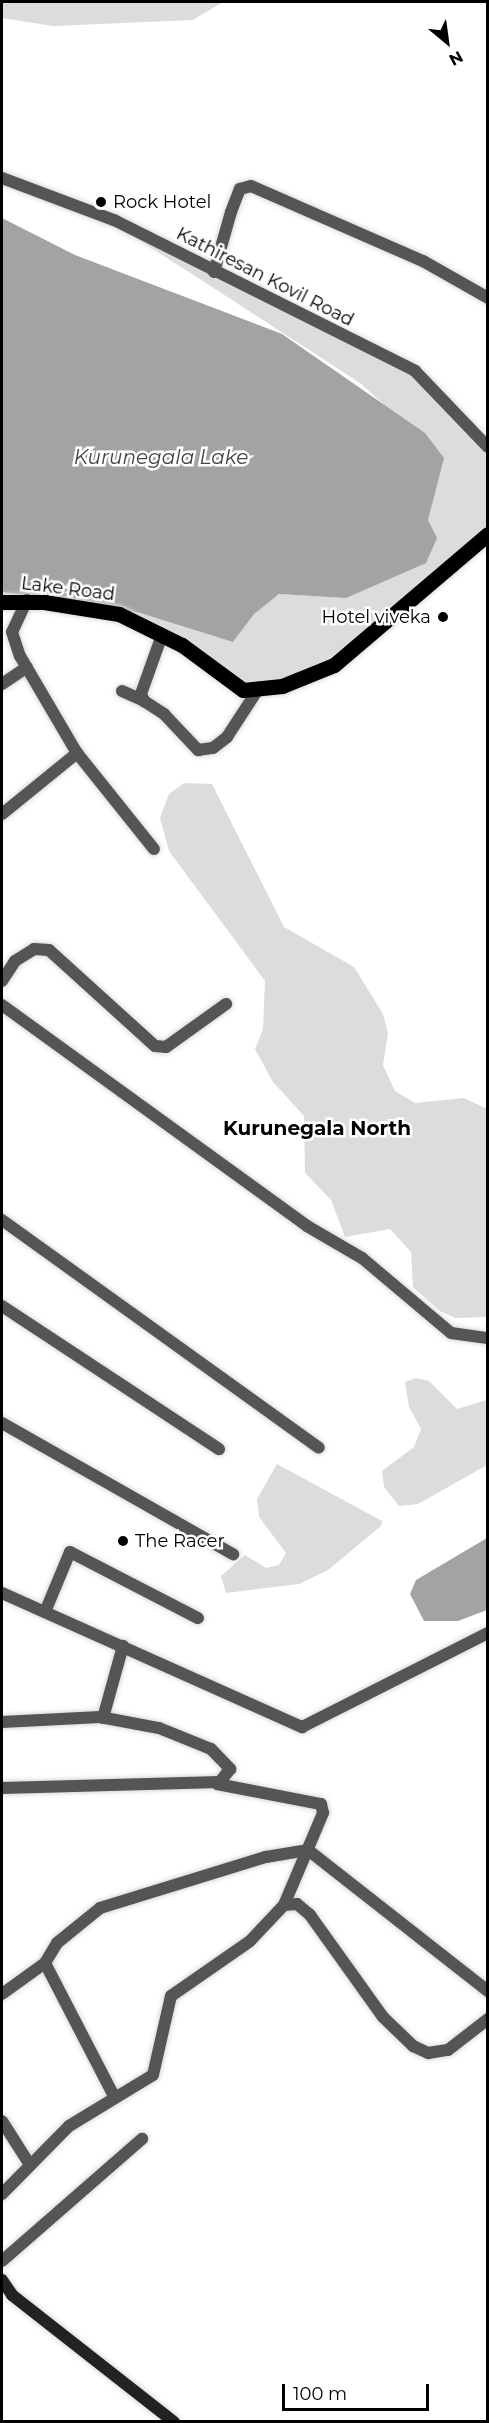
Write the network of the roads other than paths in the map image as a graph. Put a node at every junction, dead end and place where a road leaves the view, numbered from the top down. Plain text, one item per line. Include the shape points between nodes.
1 (2, 178) edge
2 (214, 272) junction
3 (486, 294) edge
4 (488, 447) edge
5 (488, 534) edge
6 (27, 600) junction
7 (2, 602) edge
8 (162, 635) junction
9 (27, 667) junction
10 (2, 684) edge
11 (259, 688) junction
12 (122, 691) dead end
13 (144, 701) junction
14 (77, 753) junction
15 (2, 814) edge
16 (154, 849) dead end
17 (2, 981) edge
18 (226, 1004) dead end
19 (2, 1005) edge
20 (2, 1220) edge
21 (2, 1306) edge
22 (488, 1338) edge
23 (2, 1423) edge
24 (319, 1448) dead end
25 (219, 1449) dead end
26 (233, 1554) dead end
27 (2, 1593) edge
28 (45, 1612) junction
29 (198, 1618) dead end
30 (488, 1633) edge
31 (123, 1646) junction
32 (103, 1718) junction
33 (2, 1722) edge
34 (210, 1783) junction
35 (2, 1788) edge
36 (307, 1850) junction
37 (284, 1905) junction
38 (45, 1963) junction
39 (488, 1991) edge
40 (2, 1994) edge
41 (488, 2019) edge
42 (114, 2096) junction
43 (2, 2121) edge
44 (142, 2139) dead end
45 (30, 2165) junction
46 (2, 2194) edge
47 (2, 2261) edge
48 (2, 2280) edge
49 (174, 2421) edge

1 - 2 street, Kathiresan Kovil Road via 93,210
2 - 3 street via 240,189 251,186 423,261
2 - 4 street, Kathiresan Kovil Road via 415,371
5 - 11 main road, Lake Road via 334,665
6 - 7 main road, Lake Road
6 - 8 main road, Lake Road via 119,614
6 - 9 street via 12,632
8 - 11 main road, Lake Road via 243,690
8 - 13 street via 141,693
9 - 10 street
9 - 14 street
11 - 13 street via 226,737 213,748 198,750 164,714
12 - 13 street
14 - 15 street
14 - 16 street
17 - 18 street via 15,961 34,949 49,950 155,1046 166,1047
19 - 22 street via 307,1226 362,1258 451,1333 478,1341
20 - 24 street
21 - 25 street
23 - 26 street
27 - 28 street
28 - 29 street via 70,1552
28 - 31 street
30 - 31 street via 306,1727
31 - 32 street
32 - 33 street
32 - 34 street via 159,1728 211,1749 230,1769 229,1778
34 - 35 street
34 - 36 street via 321,1804 323,1813
36 - 37 street
36 - 38 street via 100,1908 57,1943
36 - 39 street
37 - 41 street via 297,1904 310,1915 383,2017 413,2046 428,2052 448,2050
37 - 42 street via 250,1941 171,1996 153,2075
38 - 40 street
38 - 42 street
42 - 45 street via 69,2126
43 - 45 street
44 - 47 street
45 - 46 street
48 - 49 street via 37,2316

